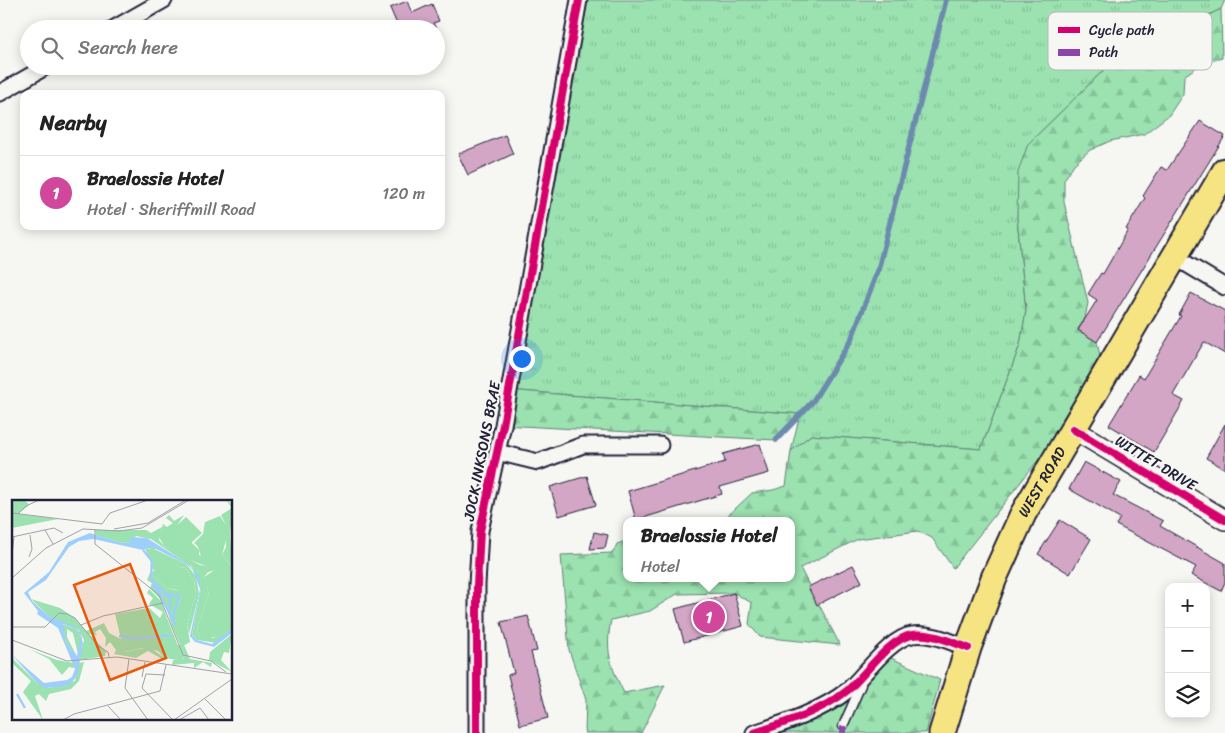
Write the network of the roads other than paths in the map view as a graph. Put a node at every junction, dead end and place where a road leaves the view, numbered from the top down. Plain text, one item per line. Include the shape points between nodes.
1 (164, 0) edge
2 (579, 0) edge
3 (130, 20) edge
4 (31, 75) edge
5 (0, 93) edge
6 (1225, 171) edge
7 (1175, 257) junction
8 (1225, 287) edge
9 (1073, 428) junction
10 (660, 445) dead end
11 (497, 452) junction
12 (1225, 520) edge
13 (968, 648) junction
14 (870, 666) junction
15 (843, 726) dead end
16 (477, 733) edge
17 (754, 733) edge
18 (942, 733) edge

1 - 3 street
2 - 11 street, JOCK INKSONS BRAE
4 - 5 street
6 - 7 highway, WEST ROAD
7 - 8 street
7 - 9 highway, WEST ROAD
9 - 12 street, WITTET DRIVE
9 - 13 highway, WEST ROAD via 1001,560
10 - 11 street, JOCK INKSONS BRAE via 583,445 538,462
11 - 16 street, JOCK INKSONS BRAE via 480,531
13 - 14 street via 927,636 909,635
13 - 18 highway, WEST ROAD
14 - 15 lane
14 - 17 street via 847,690 806,714

